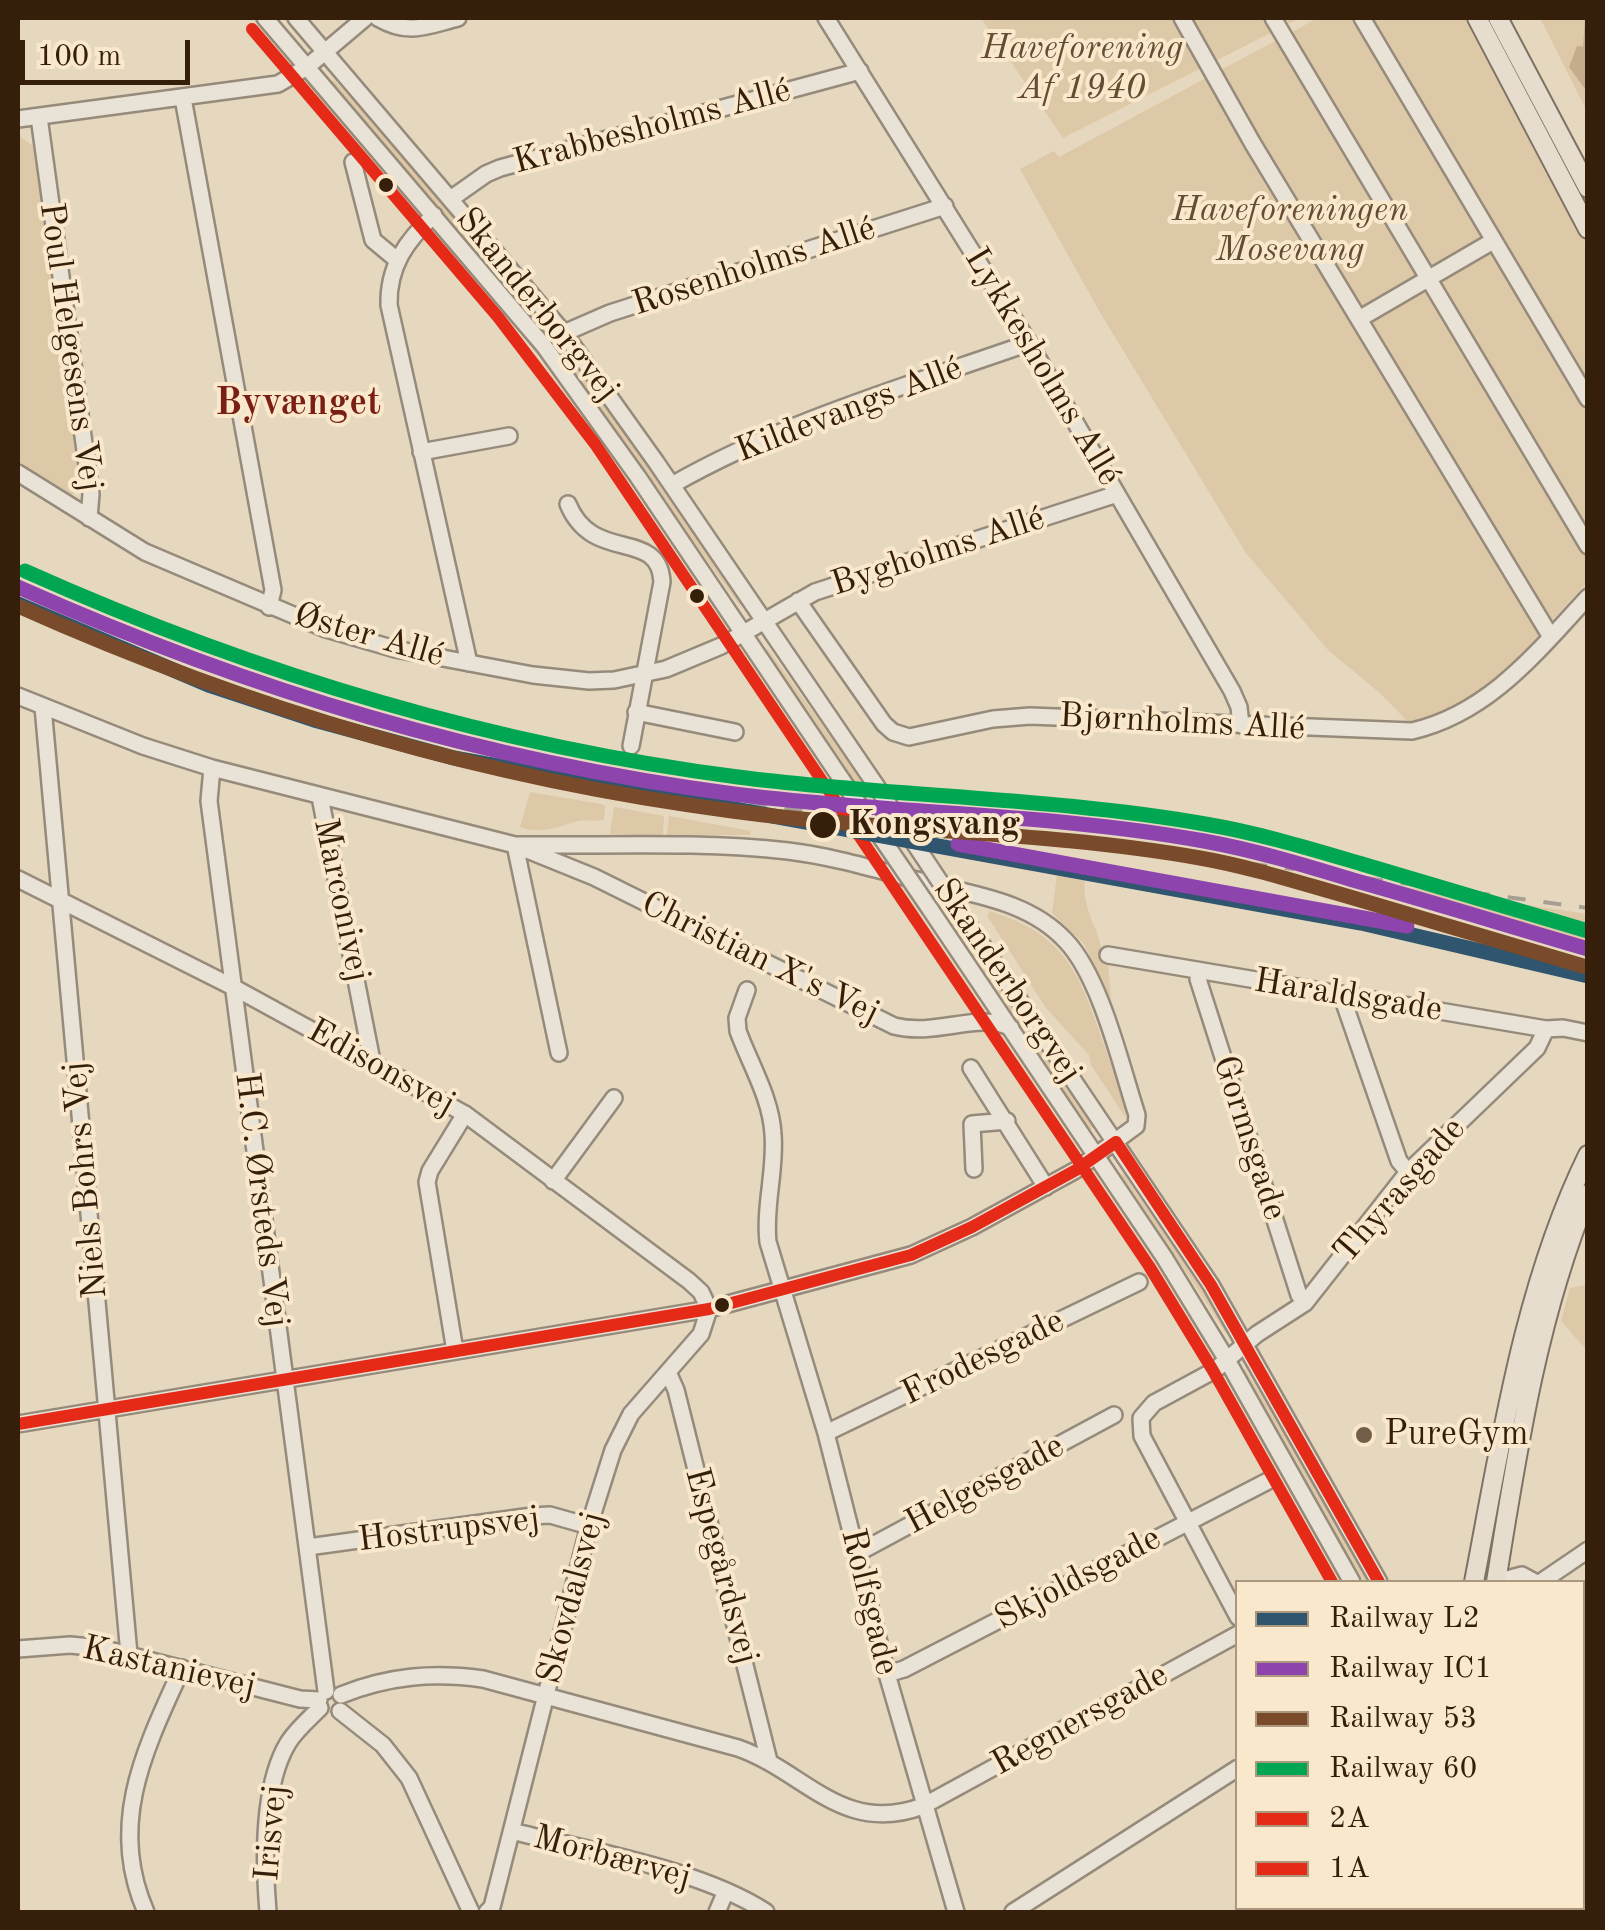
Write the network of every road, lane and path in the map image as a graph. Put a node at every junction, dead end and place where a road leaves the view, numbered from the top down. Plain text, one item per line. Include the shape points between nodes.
1 (265, 18) edge
2 (296, 18) edge
3 (365, 18) edge
4 (378, 18) edge
5 (458, 18) edge
6 (826, 18) edge
7 (1182, 18) edge
8 (1362, 18) edge
9 (1478, 18) edge
10 (1498, 18) edge
11 (1276, 24) edge
12 (326, 52) junction
13 (307, 67) junction
14 (860, 71) junction
15 (183, 98) junction
16 (39, 117) junction
17 (18, 119) edge
18 (1546, 154) junction
19 (353, 162) dead end
20 (1588, 188) edge
21 (452, 198) junction
22 (945, 206) junction
23 (434, 215) junction
24 (1588, 219) edge
25 (1588, 229) edge
26 (1493, 241) junction
27 (397, 260) junction
28 (1428, 280) junction
29 (1359, 319) junction
30 (564, 333) junction
31 (1029, 343) junction
32 (1588, 399) edge
33 (509, 436) dead end
34 (421, 452) junction
35 (18, 473) edge
36 (672, 485) junction
37 (1117, 494) junction
38 (568, 504) dead end
39 (90, 518) junction
40 (1588, 546) edge
41 (1588, 598) edge
42 (798, 601) junction
43 (269, 607) junction
44 (764, 621) junction
45 (743, 633) junction
46 (1551, 637) junction
47 (469, 663) junction
48 (642, 676) junction
49 (18, 696) edge
50 (43, 707) junction
51 (636, 712) junction
52 (1241, 725) junction
53 (735, 732) dead end
54 (630, 746) dead end
55 (212, 768) junction
56 (320, 797) junction
57 (515, 845) junction
58 (18, 879) edge
59 (59, 900) junction
60 (1108, 955) dead end
61 (1199, 972) junction
62 (234, 987) junction
63 (747, 990) dead end
64 (1342, 994) junction
65 (1011, 1028) junction
66 (1546, 1029) junction
67 (1588, 1033) edge
68 (559, 1053) dead end
69 (372, 1062) junction
70 (971, 1068) dead end
71 (614, 1098) dead end
72 (465, 1114) junction
73 (1007, 1121) junction
74 (1116, 1142) junction
75 (1588, 1155) edge
76 (1097, 1156) junction
77 (974, 1169) dead end
78 (1408, 1172) junction
79 (553, 1181) junction
80 (1046, 1187) junction
81 (1588, 1194) edge
82 (1139, 1282) dead end
83 (785, 1290) junction
84 (1305, 1303) junction
85 (709, 1309) junction
86 (1246, 1344) junction
87 (456, 1352) junction
88 (1227, 1360) junction
89 (668, 1372) junction
90 (285, 1382) junction
91 (108, 1409) junction
92 (1114, 1415) dead end
93 (18, 1424) edge
94 (826, 1433) junction
95 (1268, 1481) dead end
96 (1186, 1522) junction
97 (590, 1526) junction
98 (308, 1547) junction
99 (1588, 1550) edge
100 (856, 1554) junction
101 (1351, 1580) edge
102 (1378, 1580) edge
103 (1474, 1580) edge
104 (1496, 1580) edge
105 (1533, 1580) edge
106 (1235, 1612) edge
107 (1235, 1636) edge
108 (18, 1649) edge
109 (130, 1654) junction
110 (182, 1668) junction
111 (887, 1674) junction
112 (546, 1696) junction
113 (329, 1701) junction
114 (770, 1761) junction
115 (1235, 1770) edge
116 (923, 1806) junction
117 (512, 1830) junction
118 (726, 1891) junction
119 (146, 1912) edge
120 (268, 1912) edge
121 (471, 1912) edge
122 (487, 1912) edge
123 (718, 1912) edge
124 (766, 1912) edge
125 (956, 1912) edge
126 (1013, 1912) edge

1 - 13 street, Skanderborgvej
2 - 12 street, Skanderborgvej
3 - 12 street
4 - 5 street via 408,30
6 - 14 street, Lykkesholms Allé
7 - 29 street
8 - 26 street
9 - 18 main road
10 - 20 main road
11 - 28 street
12 - 13 street
12 - 21 street, Skanderborgvej
13 - 15 street via 268,87
13 - 23 street, Skanderborgvej
14 - 21 street, Krabbesholms Allé via 500,168
14 - 22 street, Lykkesholms Allé
15 - 16 street
15 - 43 street via 273,590
16 - 17 street
16 - 39 street, Poul Helgesens Vej via 92,494
18 - 24 main road
18 - 25 main road
19 - 27 street via 374,240
21 - 30 street, Skanderborgvej
22 - 30 street, Rosenholms Allé via 610,312
22 - 31 street, Lykkesholms Allé
23 - 27 street
23 - 45 street, Skanderborgvej via 566,374
26 - 28 street
26 - 32 street
27 - 34 street via 388,305
28 - 29 street
28 - 40 street
29 - 46 street
30 - 36 street, Skanderborgvej
31 - 36 street, Kildevangs Allé via 811,422
31 - 37 street, Lykkesholms Allé
33 - 34 street
34 - 47 street
35 - 39 street, Øster Allé
36 - 44 street, Skanderborgvej
37 - 42 street, Bygholms Allé
37 - 52 street, Lykkesholms Allé via 1232,692
38 - 48 street via 587,533 654,556 661,566
39 - 43 street, Øster Allé via 145,552
41 - 46 street, Bjørnholms Allé
42 - 44 street, Bygholms Allé
42 - 52 street, Bjørnholms Allé via 884,724 902,736 1030,716
43 - 47 street, Øster Allé via 394,649
44 - 45 street
44 - 74 street, Skanderborgvej, bridge
45 - 48 street, Øster Allé via 693,660
45 - 65 street, Skanderborgvej, bridge
46 - 52 street, Bjørnholms Allé via 1490,695 1421,729
47 - 48 street, Øster Allé via 589,680
48 - 51 street
49 - 50 street, Christian X's Vej
50 - 55 street, Christian X's Vej
50 - 59 street, Niels Bohrs Vej
51 - 53 street
51 - 54 street
55 - 56 street, Christian X's Vej
55 - 62 street, H.C. Ørsteds Vej via 209,801
56 - 57 street, Christian X's Vej
56 - 69 street, Marconivej
57 - 65 street, Christian X's Vej via 594,877 894,1026 922,1031 993,1021
57 - 68 street
57 - 74 street, Christian X's Vej via 791,852 1022,910 1068,942 1098,998 1137,1116 1134,1130
58 - 59 street, Edisonsvej
59 - 62 street, Edisonsvej
59 - 91 street, Niels Bohrs Vej
60 - 61 street, Haraldsgade
61 - 64 street, Haraldsgade
61 - 84 street, Gormsgade
62 - 69 street, Edisonsvej
62 - 90 street, H.C. Ørsteds Vej
63 - 83 street, Rolfsgade via 738,1031 772,1122 766,1227
64 - 66 street, Haraldsgade
64 - 78 street
65 - 76 street, Skanderborgvej
66 - 67 street, Haraldsgade
66 - 78 street, Thyrasgade via 1536,1048
69 - 72 street, Edisonsvej
70 - 73 street
71 - 79 street
72 - 79 street, Edisonsvej
72 - 87 street via 427,1182
73 - 77 street via 972,1124
73 - 80 street
74 - 76 street
74 - 86 street, Skanderborgvej
75 - 103 main road via 1539,1285
76 - 80 street
76 - 88 street, Skanderborgvej
78 - 84 street, Thyrasgade
79 - 85 street, Edisonsvej via 689,1282
80 - 83 street via 911,1255
81 - 104 main road via 1556,1282
82 - 94 street, Frodesgade
83 - 85 street
83 - 94 street, Rolfsgade
84 - 86 street, Thyrasgade
85 - 87 street
85 - 89 street, Skovdalsvej via 701,1334
86 - 88 street
86 - 102 street, Skanderborgvej
87 - 90 street
88 - 96 street via 1154,1403 1141,1418 1142,1436
88 - 101 street, Skanderborgvej
89 - 97 street, Skovdalsvej via 622,1429
89 - 114 street, Espegårdsvej
90 - 91 street
90 - 98 street, H.C. Ørsteds Vej
91 - 93 street
91 - 109 street, Niels Bohrs Vej
92 - 100 street, Helgesgade
94 - 100 street, Rolfsgade
95 - 96 street, Skjoldsgade
96 - 106 street
96 - 111 street, Skjoldsgade
97 - 98 street, Hostrupsvej via 532,1516
97 - 112 street, Skovdalsvej
98 - 113 street, H.C. Ørsteds Vej
99 - 105 street
100 - 111 street, Rolfsgade
107 - 116 street, Regnersgade
108 - 109 street, Kastanievej via 70,1645
109 - 110 street, Kastanievej
110 - 113 street, Kastanievej
110 - 119 street via 151,1737 132,1804 130,1870
111 - 116 street, Rolfsgade
112 - 113 street, Kastanievej via 482,1679 425,1675 369,1684
112 - 114 street, Kastanievej
112 - 117 street, Skovdalsvej
113 - 120 street, Irisvej via 290,1738 281,1756 265,1876
113 - 121 street via 409,1778
114 - 116 street, Kastanievej via 815,1794 860,1812 901,1814
115 - 126 street
116 - 125 street, Rolfsgade
117 - 118 street, Morbærvej
117 - 122 street, Skovdalsvej
118 - 123 street
118 - 124 street, Morbærvej

